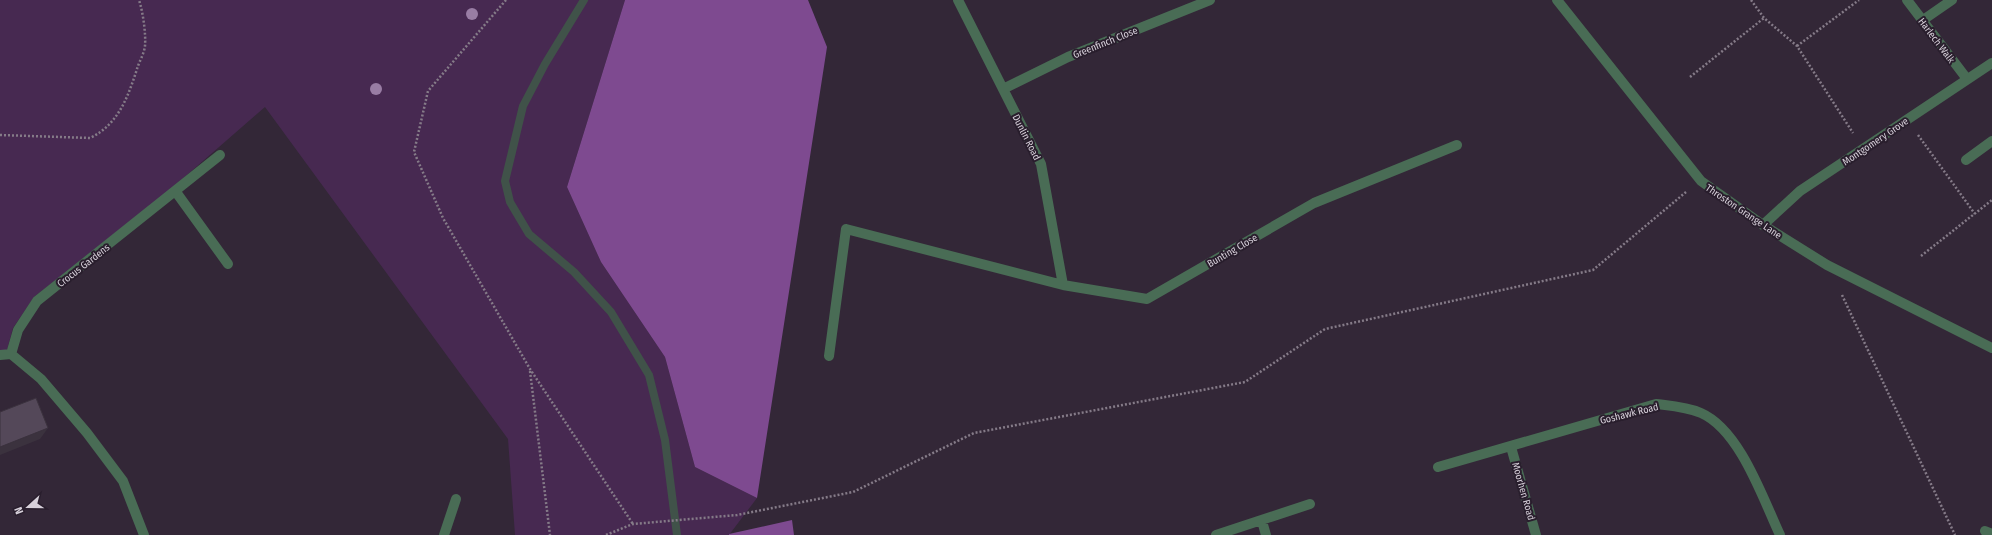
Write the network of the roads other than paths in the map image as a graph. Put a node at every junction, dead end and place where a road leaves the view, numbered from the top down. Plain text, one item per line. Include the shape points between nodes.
1 (958, 0) edge
2 (1210, 0) edge
3 (1557, 0) edge
4 (1907, 0) edge
5 (1952, 0) edge
6 (1923, 20) junction
7 (1992, 63) edge
8 (1967, 79) junction
9 (1003, 89) junction
10 (1992, 141) edge
11 (1457, 145) dead end
12 (220, 155) dead end
13 (1966, 160) dead end
14 (176, 192) junction
15 (1763, 225) junction
16 (228, 264) dead end
17 (1063, 285) junction
18 (1992, 348) edge
19 (11, 354) junction
20 (0, 355) edge
21 (829, 356) dead end
22 (1511, 447) junction
23 (1438, 467) dead end
24 (456, 499) dead end
25 (1310, 504) dead end
26 (1262, 521) junction
27 (144, 535) edge
28 (444, 535) edge
29 (1216, 535) edge
30 (1266, 535) edge
31 (1536, 535) edge
32 (1780, 535) edge

1 - 9 street, Dunlin Road
2 - 9 street, Greenfinch Close via 1068,57
3 - 15 street, Throston Grange Lane via 1701,181
4 - 6 street, Harlech Walk
5 - 6 street
6 - 8 street, Harlech Walk
7 - 8 street, Montgomery Grove
8 - 15 street, Montgomery Grove via 1800,191
9 - 17 street, Dunlin Road via 1041,164
10 - 13 street
11 - 17 street, Bunting Close via 1314,203 1147,299
12 - 14 street, Crocus Gardens
14 - 16 street
14 - 19 street, Crocus Gardens via 37,301 18,330
15 - 18 street, Throston Grange Lane via 1827,265
17 - 21 street, Bunting Close via 846,229
19 - 20 street
19 - 27 street via 41,379 87,433 123,481
22 - 23 street, Goshawk Road
22 - 31 street, Moorhen Road
22 - 32 street, Goshawk Road via 1656,404 1680,406 1703,414 1722,427 1737,445
24 - 28 street
25 - 26 street
26 - 29 street
26 - 30 street

